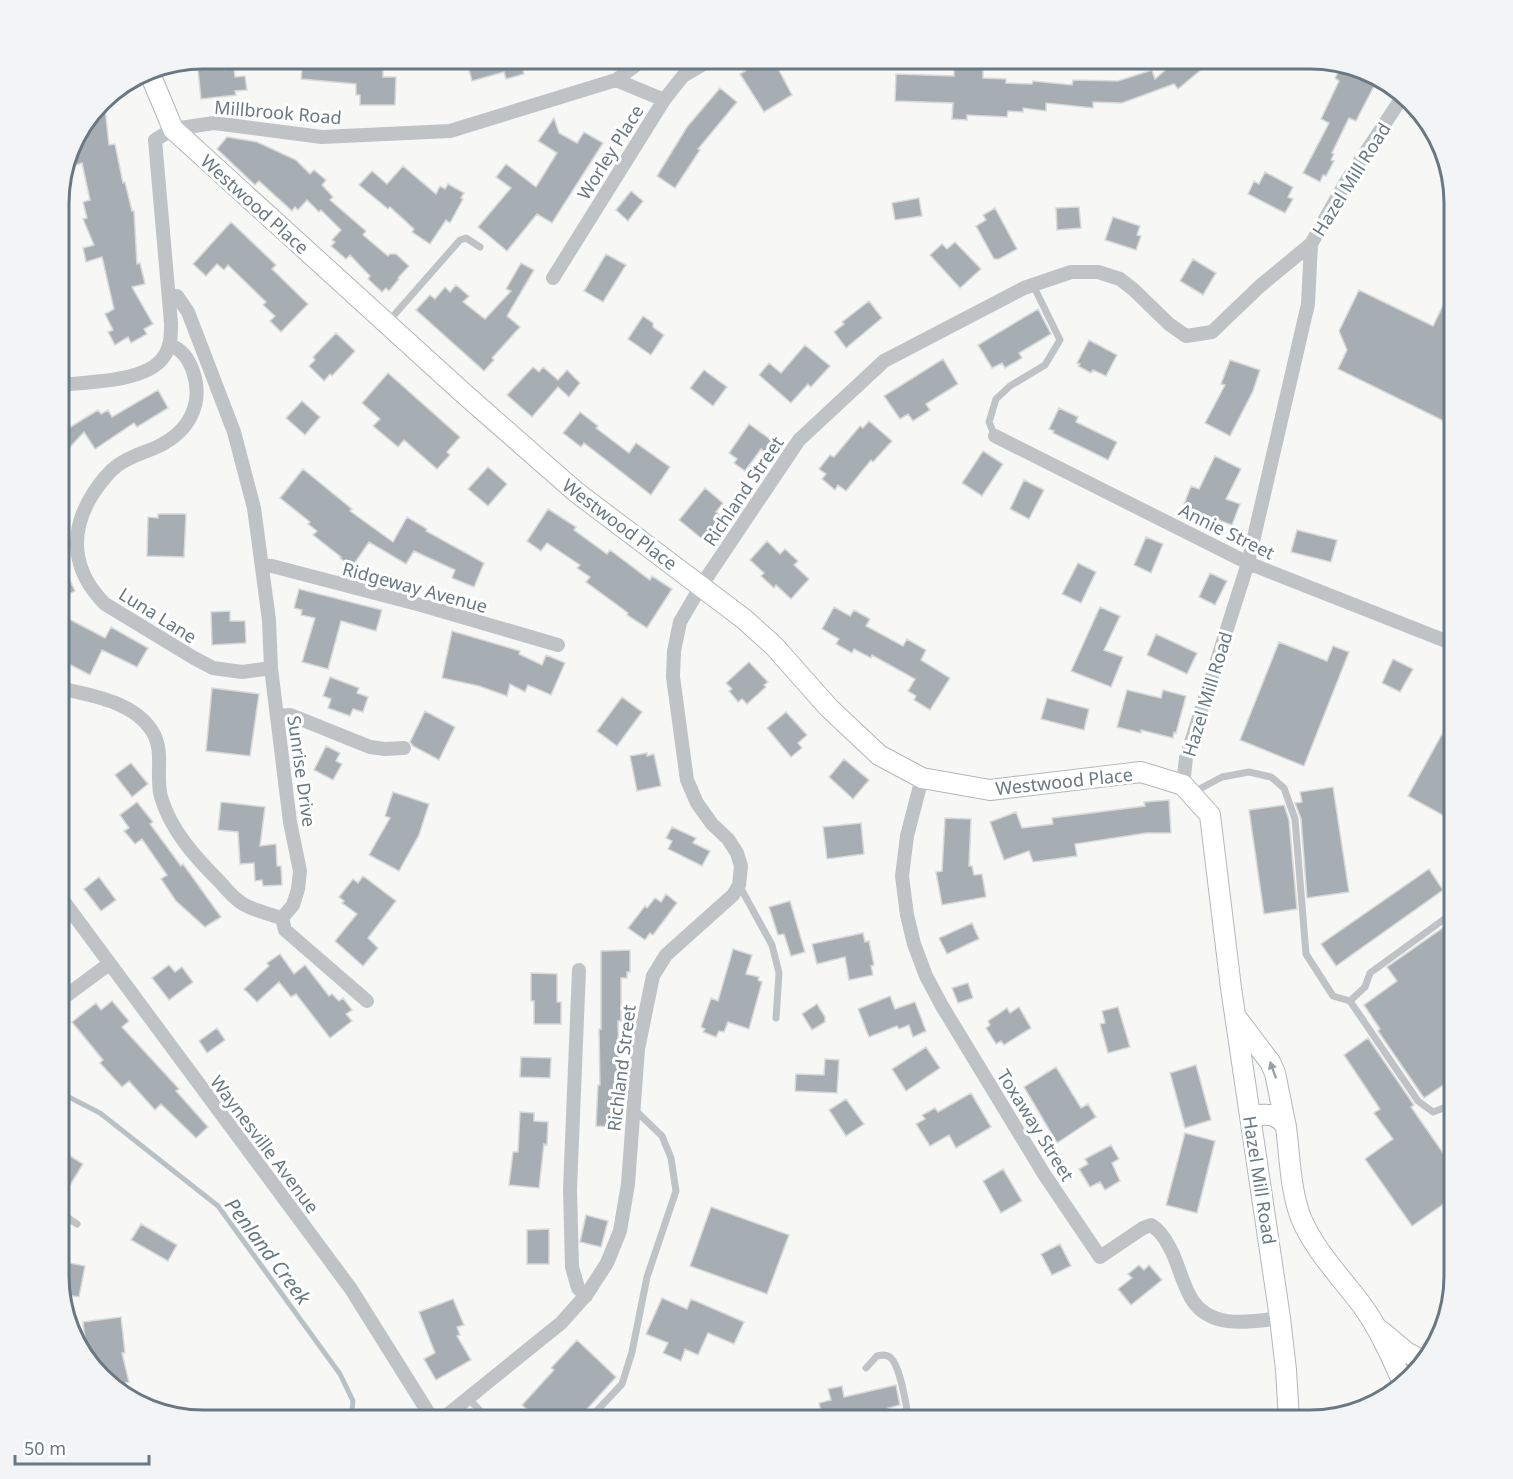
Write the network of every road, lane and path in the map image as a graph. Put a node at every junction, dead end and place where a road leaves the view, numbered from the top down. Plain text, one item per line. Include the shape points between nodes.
1 (631, 69) edge
2 (695, 69) edge
3 (152, 79) edge
4 (616, 80) junction
5 (664, 100) junction
6 (1399, 103) edge
7 (173, 129) junction
8 (1311, 244) junction
9 (480, 246) dead end
10 (554, 278) dead end
11 (1033, 285) junction
12 (169, 296) junction
13 (386, 324) junction
14 (169, 345) junction
15 (69, 384) edge
16 (995, 436) joint
17 (1248, 563) junction
18 (262, 566) junction
19 (701, 586) junction
20 (1444, 640) edge
21 (558, 645) dead end
22 (271, 668) junction
23 (69, 691) edge
24 (277, 716) junction
25 (404, 748) dead end
26 (922, 778) junction
27 (1187, 789) junction
28 (739, 885) junction
29 (69, 909) edge
30 (282, 918) junction
31 (1444, 921) edge
32 (109, 964) junction
33 (579, 969) dead end
34 (69, 994) edge
35 (367, 1001) dead end
36 (1350, 1001) junction
37 (1235, 1016) junction
38 (776, 1018) dead end
39 (633, 1108) junction
40 (1444, 1108) edge
41 (1250, 1116) junction
42 (1286, 1127) junction
43 (69, 1219) edge
44 (77, 1224) dead end
45 (586, 1296) junction
46 (1280, 1318) junction
47 (1374, 1324) junction
48 (1416, 1357) edge
49 (866, 1368) dead end
50 (1399, 1376) edge
51 (468, 1398) junction
52 (427, 1410) edge
53 (453, 1410) edge
54 (479, 1410) edge
55 (597, 1410) edge
56 (907, 1410) edge
57 (1288, 1410) edge

1 - 4 street, Millbrook Road
2 - 5 street, Worley Place via 683,76
3 - 7 street, Westwood Place
4 - 5 street
4 - 7 street, Millbrook Road via 450,131 322,137 214,123
5 - 10 street, Worley Place
6 - 8 street, Hazel Mill Road
7 - 12 street via 156,140
7 - 13 street, Westwood Place
8 - 11 street, Richland Street via 1212,332 1186,336 1120,279 1098,272 1071,272
8 - 17 street, Hazel Mill Road via 1308,304
9 - 13 lane via 466,238 460,240
11 - 16 lane via 1060,340 1045,365 996,399 989,422
11 - 19 street, Richland Street via 884,361 799,440
12 - 14 street
12 - 18 street, Sunrise Drive via 181,299 188,312 234,432 254,508
13 - 19 street, Westwood Place via 576,492
14 - 15 street via 162,359 149,370 115,380
14 - 22 street, Luna Lane via 185,355 193,372 195,409 188,425 172,438 119,464 100,483 81,519 77,556 81,570 105,604 213,668 242,672
16 - 17 street, Annie Street
17 - 20 street, Annie Street
17 - 27 street, Hazel Mill Road via 1185,758
18 - 21 street, Ridgeway Avenue via 421,605
18 - 22 street, Sunrise Drive
19 - 26 street, Westwood Place via 774,646 829,708 879,756
19 - 28 street, Richland Street via 680,622 674,651 679,731 687,780 697,803 737,853 741,866
22 - 24 street, Sunrise Drive
23 - 30 street via 109,701 140,717 158,743 162,798 185,845 240,902
24 - 25 street via 290,715 370,747
24 - 30 street, Sunrise Drive via 300,871 292,905
26 - 27 street, Westwood Place via 990,790 1141,772
26 - 46 street, Toxaway Street via 907,836 902,876 914,944 942,1006 1044,1174 1100,1257 1151,1225 1160,1231 1191,1299 1206,1314 1242,1323
27 - 36 lane via 1249,772 1270,777 1284,788 1295,819 1306,954 1333,996
27 - 37 street, Hazel Mill Road via 1210,815
28 - 38 lane via 772,945 779,973
28 - 39 street, Richland Street via 733,895 666,955 653,976 638,1049
29 - 32 street, Waynesville Avenue
30 - 35 street via 285,930
31 - 36 lane via 1370,973 1365,987
32 - 34 street
32 - 52 street, Waynesville Avenue via 351,1289
33 - 45 street via 570,1189 572,1267
36 - 40 lane via 1418,1101 1432,1112
37 - 41 street, Hazel Mill Road
42 -> 37 street via 1270,1062
39 - 45 street, Richland Street via 621,1231
39 - 55 lane via 662,1137 671,1158 676,1191 647,1277 622,1384
41 - 42 street via 1272,1115
41 - 46 street, Hazel Mill Road
42 - 47 street via 1302,1219 1313,1241
43 - 44 lane
45 - 51 street, Richland Street via 561,1323
46 - 57 street, Hazel Mill Road
47 - 48 street
47 - 50 street
49 - 56 lane via 877,1356 892,1359
51 - 53 street, Richland Street
51 - 54 lane

